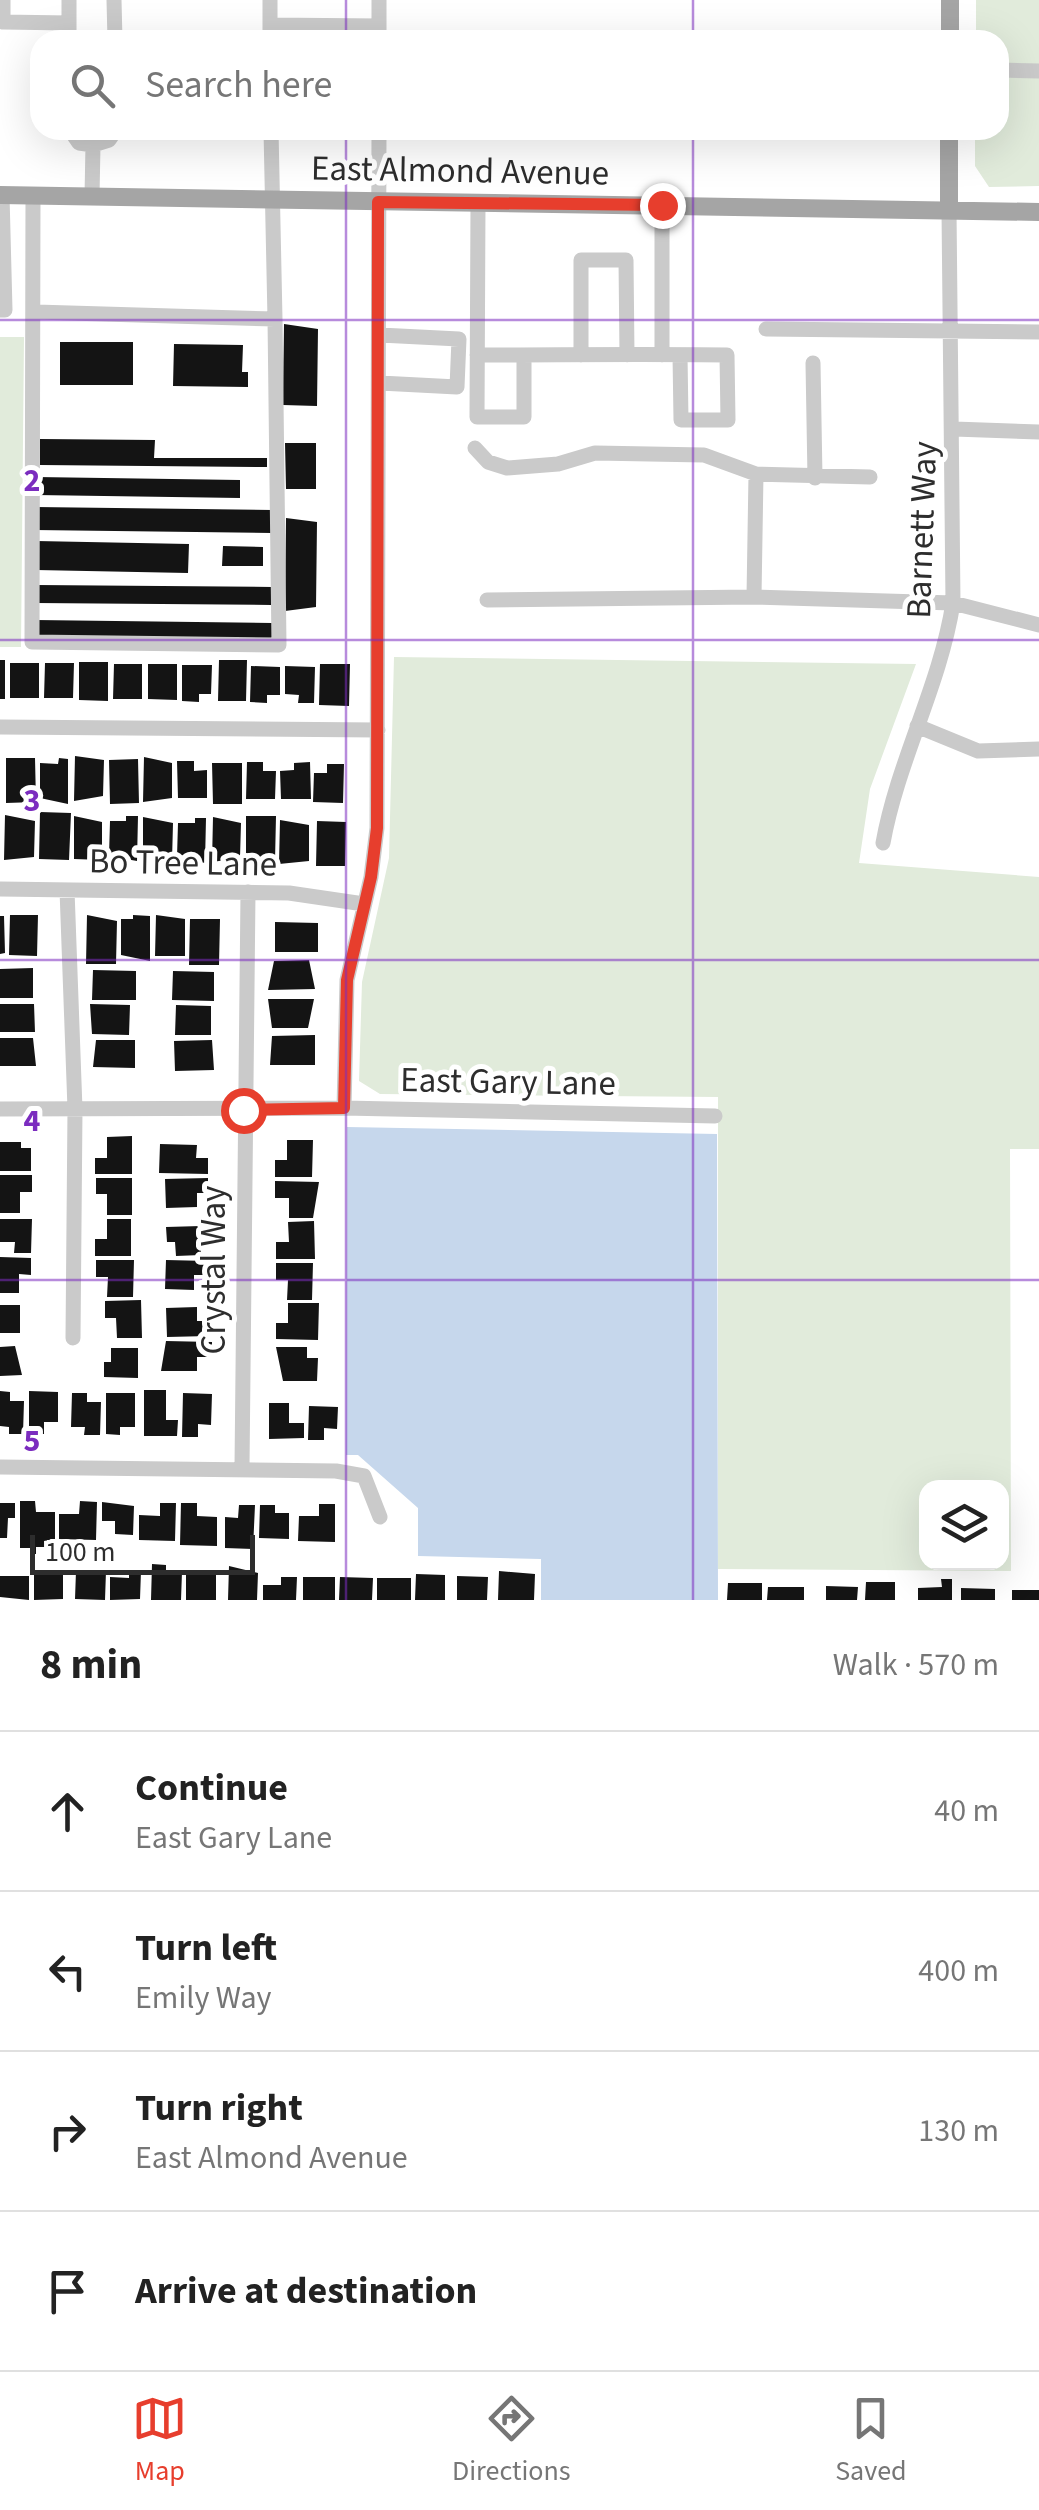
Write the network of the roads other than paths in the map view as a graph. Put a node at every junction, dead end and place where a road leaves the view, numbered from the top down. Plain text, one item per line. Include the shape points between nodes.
1 (3, 0) edge
2 (69, 0) edge
3 (114, 0) edge
4 (270, 0) edge
5 (379, 0) edge
6 (950, 0) edge
7 (62, 30) edge
8 (69, 30) edge
9 (115, 30) edge
10 (270, 30) edge
11 (379, 30) edge
12 (950, 30) edge
13 (1009, 70) edge
14 (1039, 71) edge
15 (77, 140) edge
16 (109, 140) edge
17 (272, 140) edge
18 (379, 140) edge
19 (950, 140) edge
20 (93, 145) junction
21 (1, 195) edge
22 (34, 196) junction
23 (92, 196) junction
24 (275, 199) junction
25 (378, 202) junction
26 (478, 202) junction
27 (662, 205) junction
28 (949, 210) junction
29 (1039, 212) edge
30 (0, 310) edge
31 (36, 312) junction
32 (276, 319) junction
33 (766, 329) dead end
34 (952, 332) junction
35 (1039, 332) edge
36 (380, 335) junction
37 (627, 354) junction
38 (662, 354) junction
39 (680, 354) junction
40 (477, 355) junction
41 (524, 355) junction
42 (580, 355) junction
43 (813, 363) dead end
44 (380, 383) junction
45 (954, 429) junction
46 (1039, 432) edge
47 (476, 448) dead end
48 (756, 474) junction
49 (870, 477) dead end
50 (815, 478) junction
51 (754, 597) junction
52 (487, 600) dead end
53 (953, 603) junction
54 (1039, 625) edge
55 (916, 726) junction
56 (0, 727) edge
57 (378, 730) junction
58 (1039, 749) edge
59 (884, 843) dead end
60 (0, 889) edge
61 (66, 890) junction
62 (248, 892) junction
63 (364, 904) junction
64 (344, 1108) junction
65 (0, 1110) edge
66 (75, 1110) junction
67 (243, 1110) junction
68 (715, 1116) dead end
69 (73, 1338) dead end
70 (0, 1468) edge
71 (242, 1468) junction
72 (380, 1517) dead end

1 - 7 street via 3,22
2 - 8 street
3 - 9 street
4 - 10 street
5 - 11 street
6 - 12 main road
13 - 14 street
15 - 20 street
16 - 20 street
17 - 24 street
18 - 25 street
19 - 28 main road
20 - 23 street
21 - 22 main road, East Almond Avenue
21 - 30 street
22 - 23 main road, East Almond Avenue
22 - 31 street
23 - 24 main road, East Almond Avenue
24 - 25 main road, East Almond Avenue
24 - 32 street
25 - 26 main road, East Almond Avenue
25 - 36 street
26 - 27 main road, East Almond Avenue
26 - 40 street
27 - 28 main road, East Almond Avenue
27 - 38 street
28 - 29 main road, East Almond Avenue
28 - 34 street, Barnett Way
31 - 32 street
31 - 32 street via 36,643 280,645
33 - 34 street
34 - 35 street
34 - 45 street, Barnett Way
36 - 44 street
36 - 44 street via 460,339 457,387
37 - 38 street
37 - 42 street
37 - 42 street via 626,260 581,260
38 - 39 street
39 - 39 street via 727,355 728,420 681,420
40 - 41 street
40 - 41 street via 477,417 524,417
41 - 42 street
43 - 50 street
44 - 57 street
45 - 46 street
45 - 53 street, Barnett Way
47 - 48 street via 488,462 507,468 595,453 704,455
48 - 50 street
48 - 51 street
49 - 50 street
51 - 52 street
51 - 53 street
53 - 54 street
53 - 55 street, Barnett Way via 945,650
55 - 58 street via 978,751
55 - 59 street, Barnett Way
56 - 57 street
57 - 63 street via 376,853
60 - 61 street, Bo Tree Lane
61 - 62 street, Bo Tree Lane
61 - 66 street
62 - 63 street, Bo Tree Lane
62 - 67 street, Crystal Way
63 - 64 street via 347,980
64 - 67 street, East Gary Lane
64 - 68 street, East Gary Lane
65 - 66 street, East Gary Lane
66 - 67 street, East Gary Lane
66 - 69 street
67 - 71 street, Crystal Way
70 - 71 street
71 - 72 street via 364,1476

